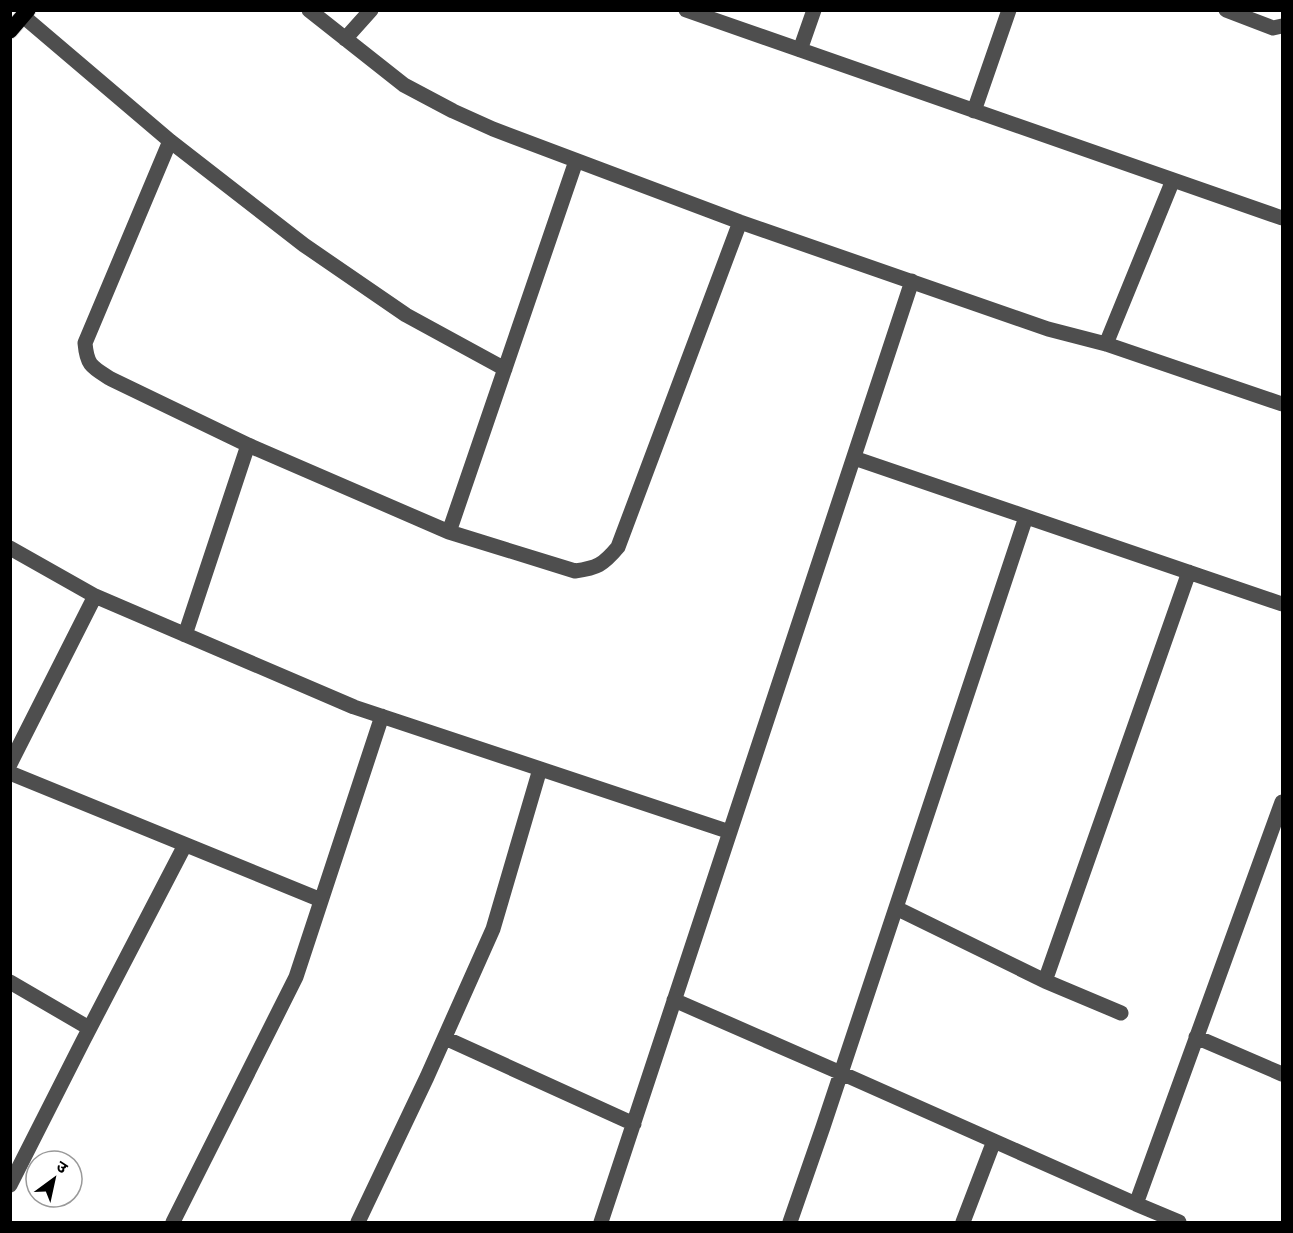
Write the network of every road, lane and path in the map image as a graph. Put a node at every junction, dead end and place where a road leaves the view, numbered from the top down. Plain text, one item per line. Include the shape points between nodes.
1 (309, 10) edge
2 (371, 10) edge
3 (686, 10) edge
4 (814, 10) edge
5 (1009, 10) edge
6 (1226, 10) edge
7 (25, 13) edge
8 (1282, 26) edge
9 (10, 31) edge
10 (345, 39) junction
11 (800, 50) junction
12 (974, 111) junction
13 (170, 141) junction
14 (576, 161) junction
15 (1173, 180) junction
16 (1282, 218) edge
17 (740, 222) junction
18 (912, 281) junction
19 (1106, 344) junction
20 (505, 369) junction
21 (1282, 404) edge
22 (248, 445) junction
23 (854, 458) junction
24 (1026, 517) junction
25 (449, 532) junction
26 (10, 548) edge
27 (1189, 572) junction
28 (95, 596) junction
29 (1282, 604) edge
30 (184, 634) junction
31 (382, 716) junction
32 (10, 764) edge
33 (540, 769) junction
34 (10, 773) edge
35 (1282, 802) edge
36 (730, 832) junction
37 (185, 845) junction
38 (321, 900) junction
39 (896, 908) junction
40 (1045, 981) junction
41 (10, 982) edge
42 (674, 1000) junction
43 (1121, 1013) dead end
44 (89, 1028) junction
45 (1196, 1037) junction
46 (445, 1038) junction
47 (841, 1073) junction
48 (1282, 1074) edge
49 (634, 1124) junction
50 (994, 1141) junction
51 (13, 1175) edge
52 (1136, 1204) junction
53 (173, 1222) edge
54 (358, 1222) edge
55 (601, 1222) edge
56 (790, 1222) edge
57 (963, 1222) edge
58 (1179, 1222) edge

1 - 10 street
2 - 10 street
3 - 11 street
4 - 11 street
5 - 12 street
6 - 8 street via 1274,28
7 - 9 main road
7 - 13 street
10 - 14 street via 404,85 453,111
11 - 12 street
12 - 15 street
13 - 20 street via 304,245 406,315
13 - 22 street via 85,343 86,358 111,380
14 - 17 street
14 - 20 street
15 - 16 street
15 - 19 street
17 - 18 street
17 - 25 street via 618,547 609,559 594,568 575,571
18 - 19 street via 1048,329
18 - 23 street
19 - 21 street
20 - 25 street
22 - 25 street
22 - 30 street
23 - 24 street
23 - 36 street
24 - 27 street
24 - 39 street
26 - 28 street
27 - 29 street
27 - 40 street
28 - 30 street
28 - 32 street
30 - 31 street
31 - 33 street
31 - 38 street
33 - 36 street
33 - 46 street via 493,929
34 - 37 street
35 - 45 street
36 - 42 street
37 - 38 street
37 - 44 street
38 - 53 street via 296,977
39 - 40 street
39 - 47 street
40 - 43 street
41 - 44 street
42 - 47 street
42 - 49 street
44 - 51 street
45 - 48 street
45 - 52 street
46 - 49 street
46 - 54 street
47 - 50 street
47 - 56 street
49 - 55 street
50 - 52 street
50 - 57 street
52 - 58 street

